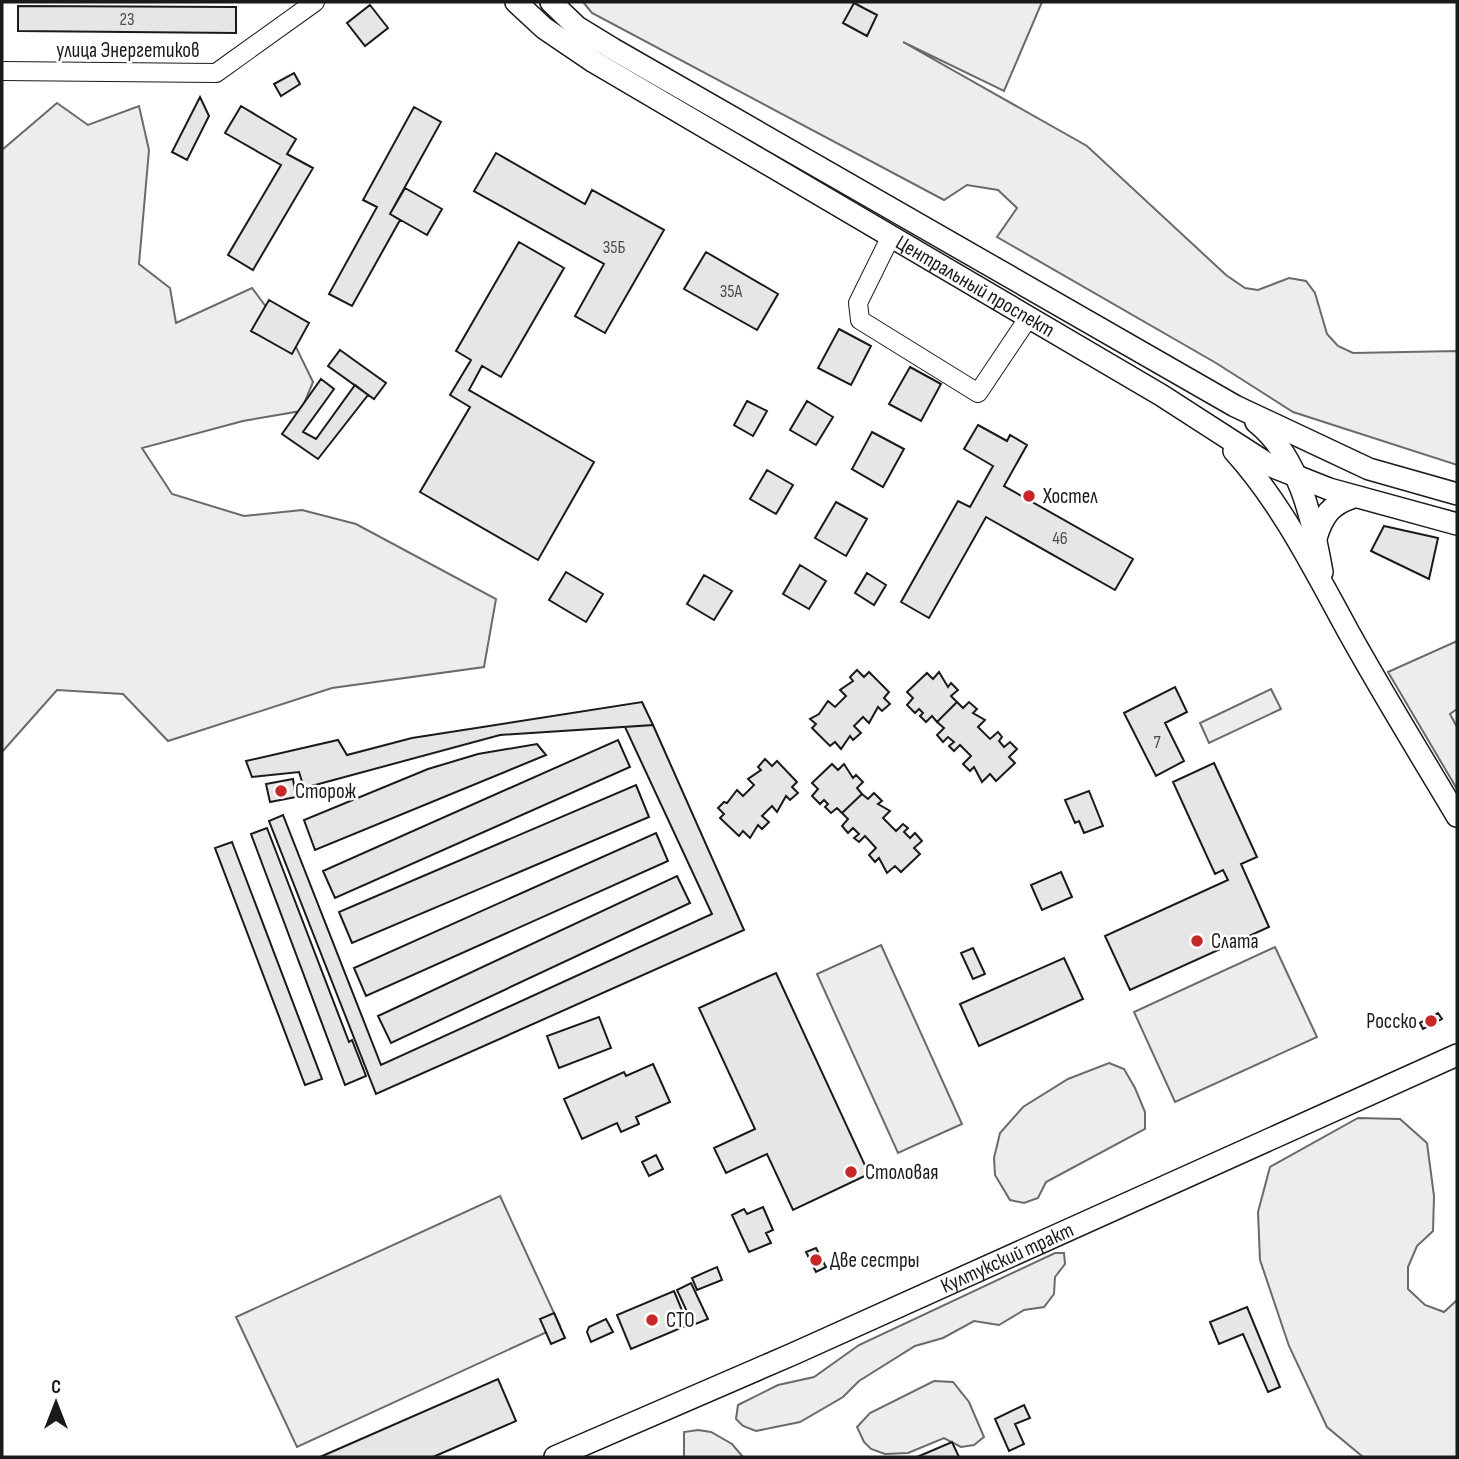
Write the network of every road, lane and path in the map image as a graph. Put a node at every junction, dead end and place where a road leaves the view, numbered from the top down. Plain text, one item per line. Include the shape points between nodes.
1 (314, 2) edge
2 (516, 2) edge
3 (551, 2) edge
4 (2, 71) edge
5 (891, 236) junction
6 (1029, 317) junction
7 (1235, 406) junction
8 (1216, 432) junction
9 (1295, 477) junction
10 (1457, 494) edge
11 (1354, 497) junction
12 (1457, 524) edge
13 (1316, 538) junction
14 (1323, 583) junction
15 (1457, 816) edge
16 (1457, 1055) edge
17 (555, 1457) edge

1 - 4 street, улица Энергетиков via 216,73
2 - 5 main road, Центральный проспект via 544,28 594,62
3 - 7 main road, Центральный проспект via 577,27 614,49
5 - 6 main road, Центральный проспект
5 - 6 street via 858,303 860,320 978,393
6 - 8 main road, Центральный проспект
7 - 9 main road via 1265,429 1284,452
7 - 10 main road, Центральный проспект via 1369,468
8 - 9 main road, Центральный проспект
8 - 14 main road via 1258,479
9 - 11 main road, Центральный проспект
9 - 13 main road
11 - 12 main road, Центральный проспект
11 - 13 main road via 1338,501 1326,512
13 - 14 main road
14 - 15 main road
16 - 17 main road, Култукский тракт

